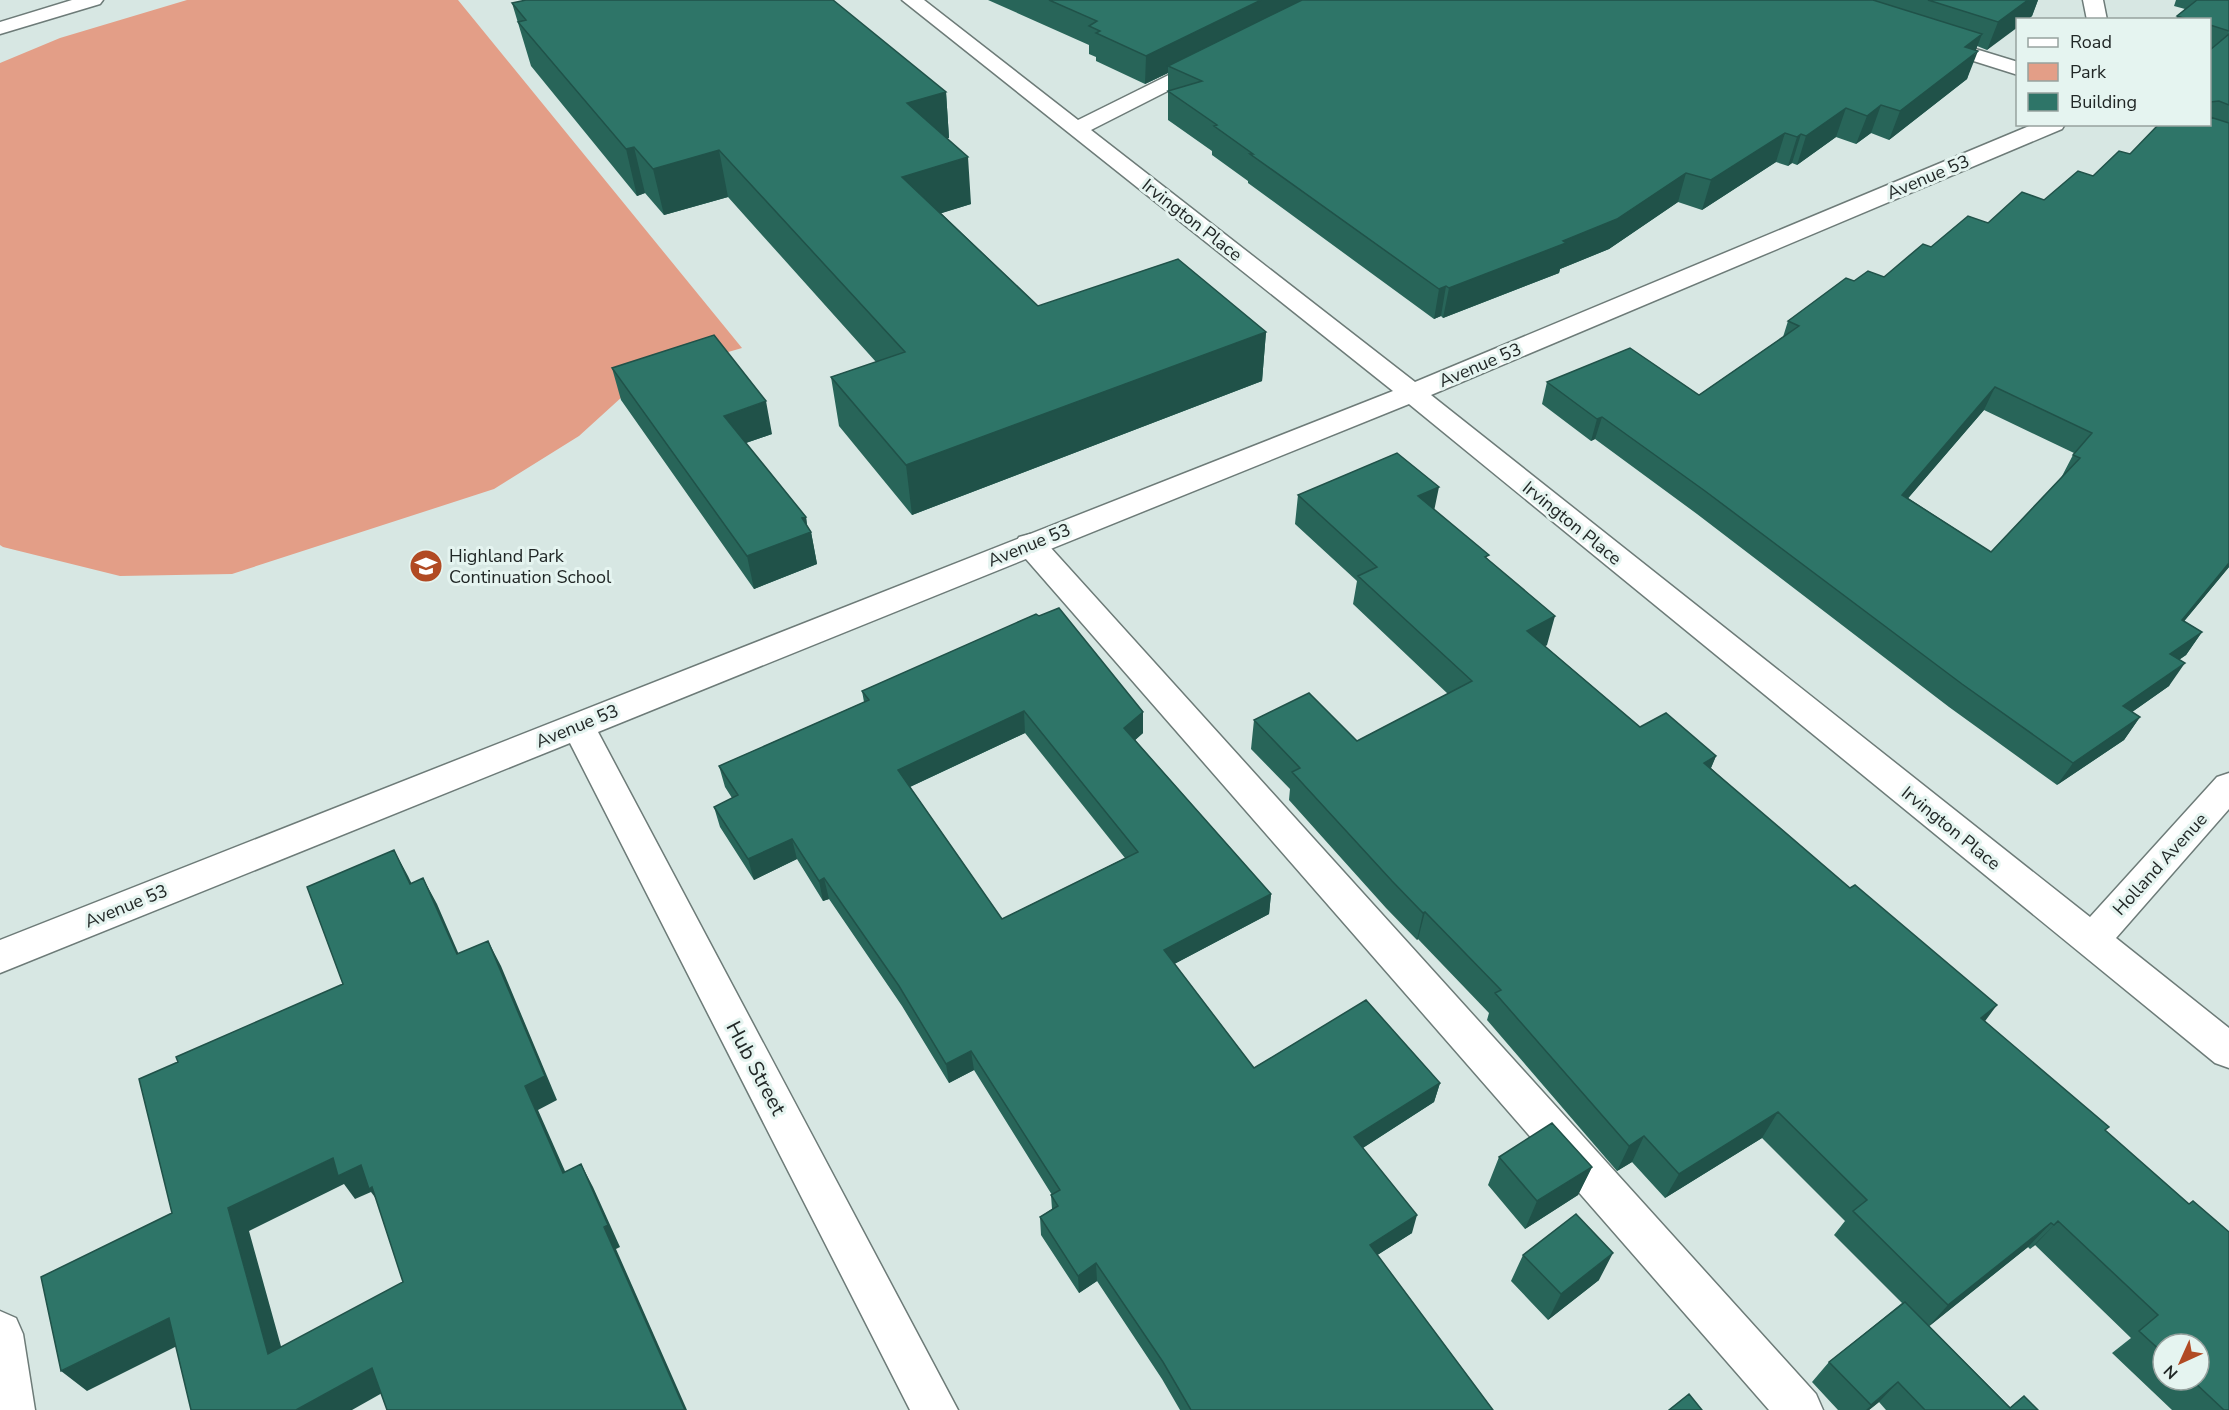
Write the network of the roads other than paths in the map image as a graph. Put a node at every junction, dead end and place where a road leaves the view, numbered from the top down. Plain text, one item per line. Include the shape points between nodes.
1 (93, 0) edge
2 (912, 0) edge
3 (2093, 0) edge
4 (2097, 18) edge
5 (0, 28) edge
6 (1917, 36) edge
7 (1221, 57) edge
8 (2016, 68) edge
9 (2049, 126) edge
10 (1076, 129) junction
11 (1412, 393) junction
12 (1030, 544) junction
13 (578, 725) junction
14 (2229, 786) edge
15 (2091, 941) junction
16 (0, 957) edge
17 (2229, 1051) edge
18 (0, 1334) edge
19 (12, 1410) edge
20 (935, 1410) edge
21 (1800, 1410) edge

1 - 5 street
2 - 10 street, Irvington Place
3 - 4 street
6 - 8 street
7 - 10 street
9 - 11 street, Avenue 53
10 - 11 street, Irvington Place
11 - 12 street, Avenue 53
11 - 15 street, Irvington Place
12 - 13 street, Avenue 53
12 - 21 street
13 - 16 street, Avenue 53
13 - 20 street, Hub Street
14 - 15 street, Holland Avenue
15 - 17 street, Irvington Place
18 - 19 street

